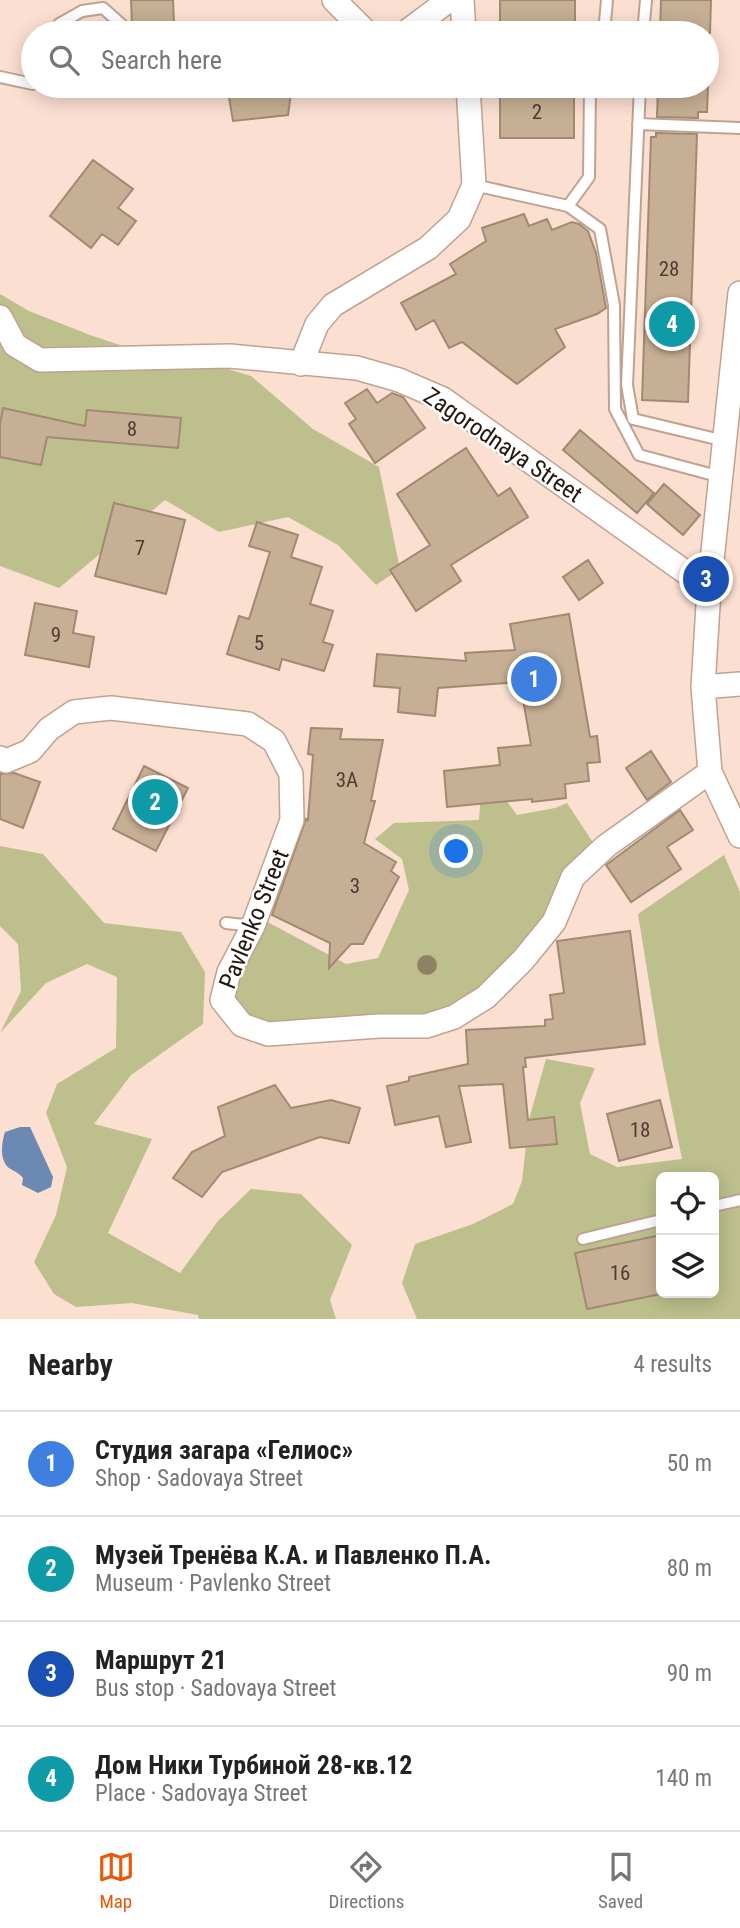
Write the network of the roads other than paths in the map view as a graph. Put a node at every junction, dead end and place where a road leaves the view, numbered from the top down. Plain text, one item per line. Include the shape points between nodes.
1 (334, 0) edge
2 (449, 0) edge
3 (462, 0) edge
4 (607, 0) edge
5 (646, 0) edge
6 (64, 21) edge
7 (118, 21) edge
8 (356, 21) edge
9 (421, 21) edge
10 (463, 21) edge
11 (605, 21) edge
12 (644, 21) edge
13 (0, 77) edge
14 (21, 81) edge
15 (469, 98) edge
16 (590, 98) edge
17 (639, 98) edge
18 (638, 124) junction
19 (740, 128) edge
20 (474, 185) junction
21 (568, 206) junction
22 (740, 293) edge
23 (0, 317) edge
24 (301, 364) junction
25 (734, 401) edge
26 (725, 441) junction
27 (721, 477) junction
28 (709, 589) junction
29 (726, 687) edge
30 (0, 758) edge
31 (710, 772) junction
32 (740, 836) edge
33 (226, 923) dead end
34 (253, 926) junction
35 (740, 1200) edge
36 (719, 1205) edge
37 (656, 1221) edge
38 (583, 1239) dead end

1 - 8 street
2 - 9 street
3 - 10 street
4 - 11 lane
5 - 12 lane
6 - 7 lane via 82,11 103,8
13 - 14 lane
15 - 20 street
16 - 21 lane via 589,177
17 - 18 lane
18 - 19 lane
18 - 26 lane via 626,385 633,419
20 - 21 lane
20 - 24 street via 459,219 428,248 333,305 317,324
21 - 27 lane via 600,229 614,305 615,408 639,455
22 - 25 street
23 - 24 street, Zagorodnaya Street via 15,345 40,360 230,356
24 - 28 street, Zagorodnaya Street via 357,368 443,399
25 - 26 street
26 - 27 street
27 - 28 street
28 - 29 street
29 - 31 street
30 - 34 street, Pavlenko Street via 6,761 30,751 49,729 74,712 111,708 248,724 265,735 274,741 290,774 292,820
31 - 32 street
31 - 34 street, Pavlenko Street via 606,846 573,877 554,922 523,960 486,996 454,1017 426,1026 268,1034 242,1025 222,1000
33 - 34 lane
35 - 36 lane
37 - 38 lane

